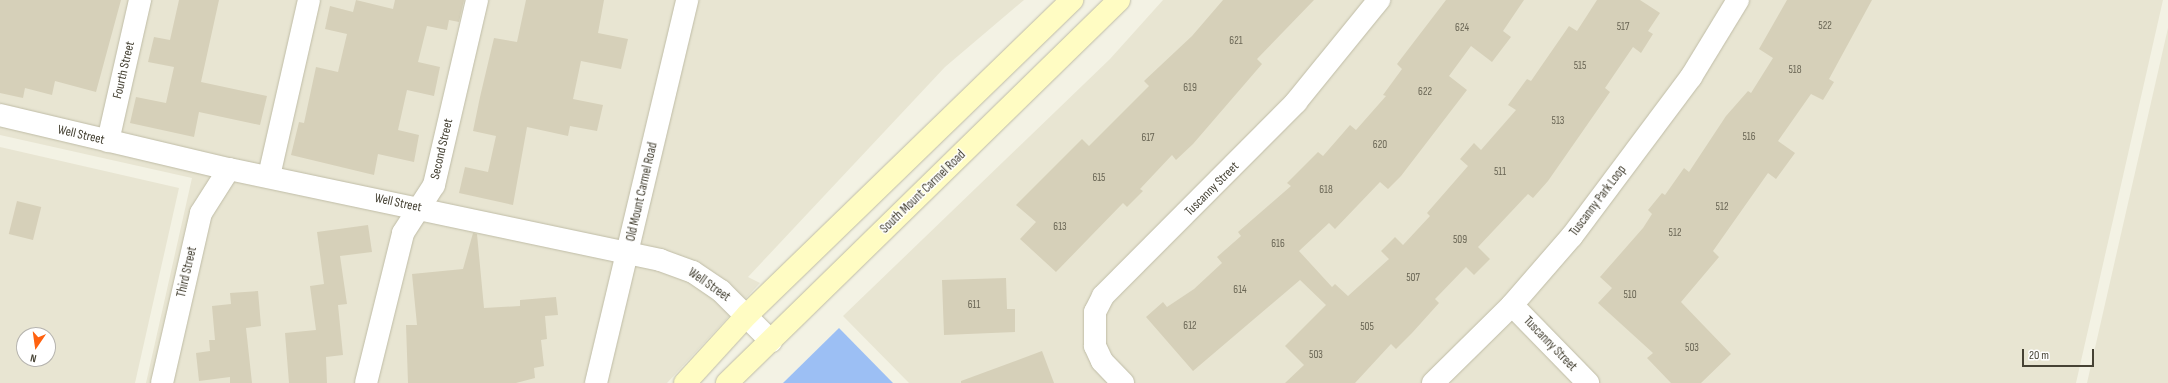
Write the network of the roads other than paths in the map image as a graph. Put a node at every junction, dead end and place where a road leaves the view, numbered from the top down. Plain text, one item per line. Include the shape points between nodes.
1 (140, 0) edge
2 (308, 0) edge
3 (477, 0) edge
4 (688, 0) edge
5 (1072, 0) edge
6 (1119, 0) edge
7 (1379, 0) edge
8 (1738, 0) edge
9 (0, 115) edge
10 (108, 141) junction
11 (228, 169) junction
12 (269, 176) junction
13 (421, 207) junction
14 (628, 252) junction
15 (1512, 305) junction
16 (747, 315) junction
17 (771, 341) junction
18 (162, 383) edge
19 (366, 383) edge
20 (596, 383) edge
21 (685, 383) edge
22 (728, 383) edge
23 (1123, 383) edge
24 (1433, 383) edge
25 (1588, 383) edge

1 - 10 street, Fourth Street
2 - 12 street
3 - 13 street, Second Street via 434,185
4 - 14 street, Old Mount Carmel Road
5 - 16 street
6 - 17 street, South Mount Carmel Road
7 - 23 street, Tuscanny Street via 1296,102 1103,296 1095,312 1094,346 1102,361
8 - 15 street, Tuscanny Park Loop via 1691,78 1572,236
9 - 10 street, Well Street
10 - 11 street, Well Street
11 - 12 street, Well Street
11 - 18 street, Third Street via 201,213
12 - 13 street, Well Street
13 - 14 street, Well Street
13 - 19 street, Second Street via 403,234
14 - 16 street, Well Street via 693,272 721,291
14 - 20 street, Old Mount Carmel Road
15 - 24 street, Tuscanny Park Loop
15 - 25 street, Tuscanny Street
16 - 17 street, Well Street
16 - 21 street
17 - 22 street, South Mount Carmel Road

